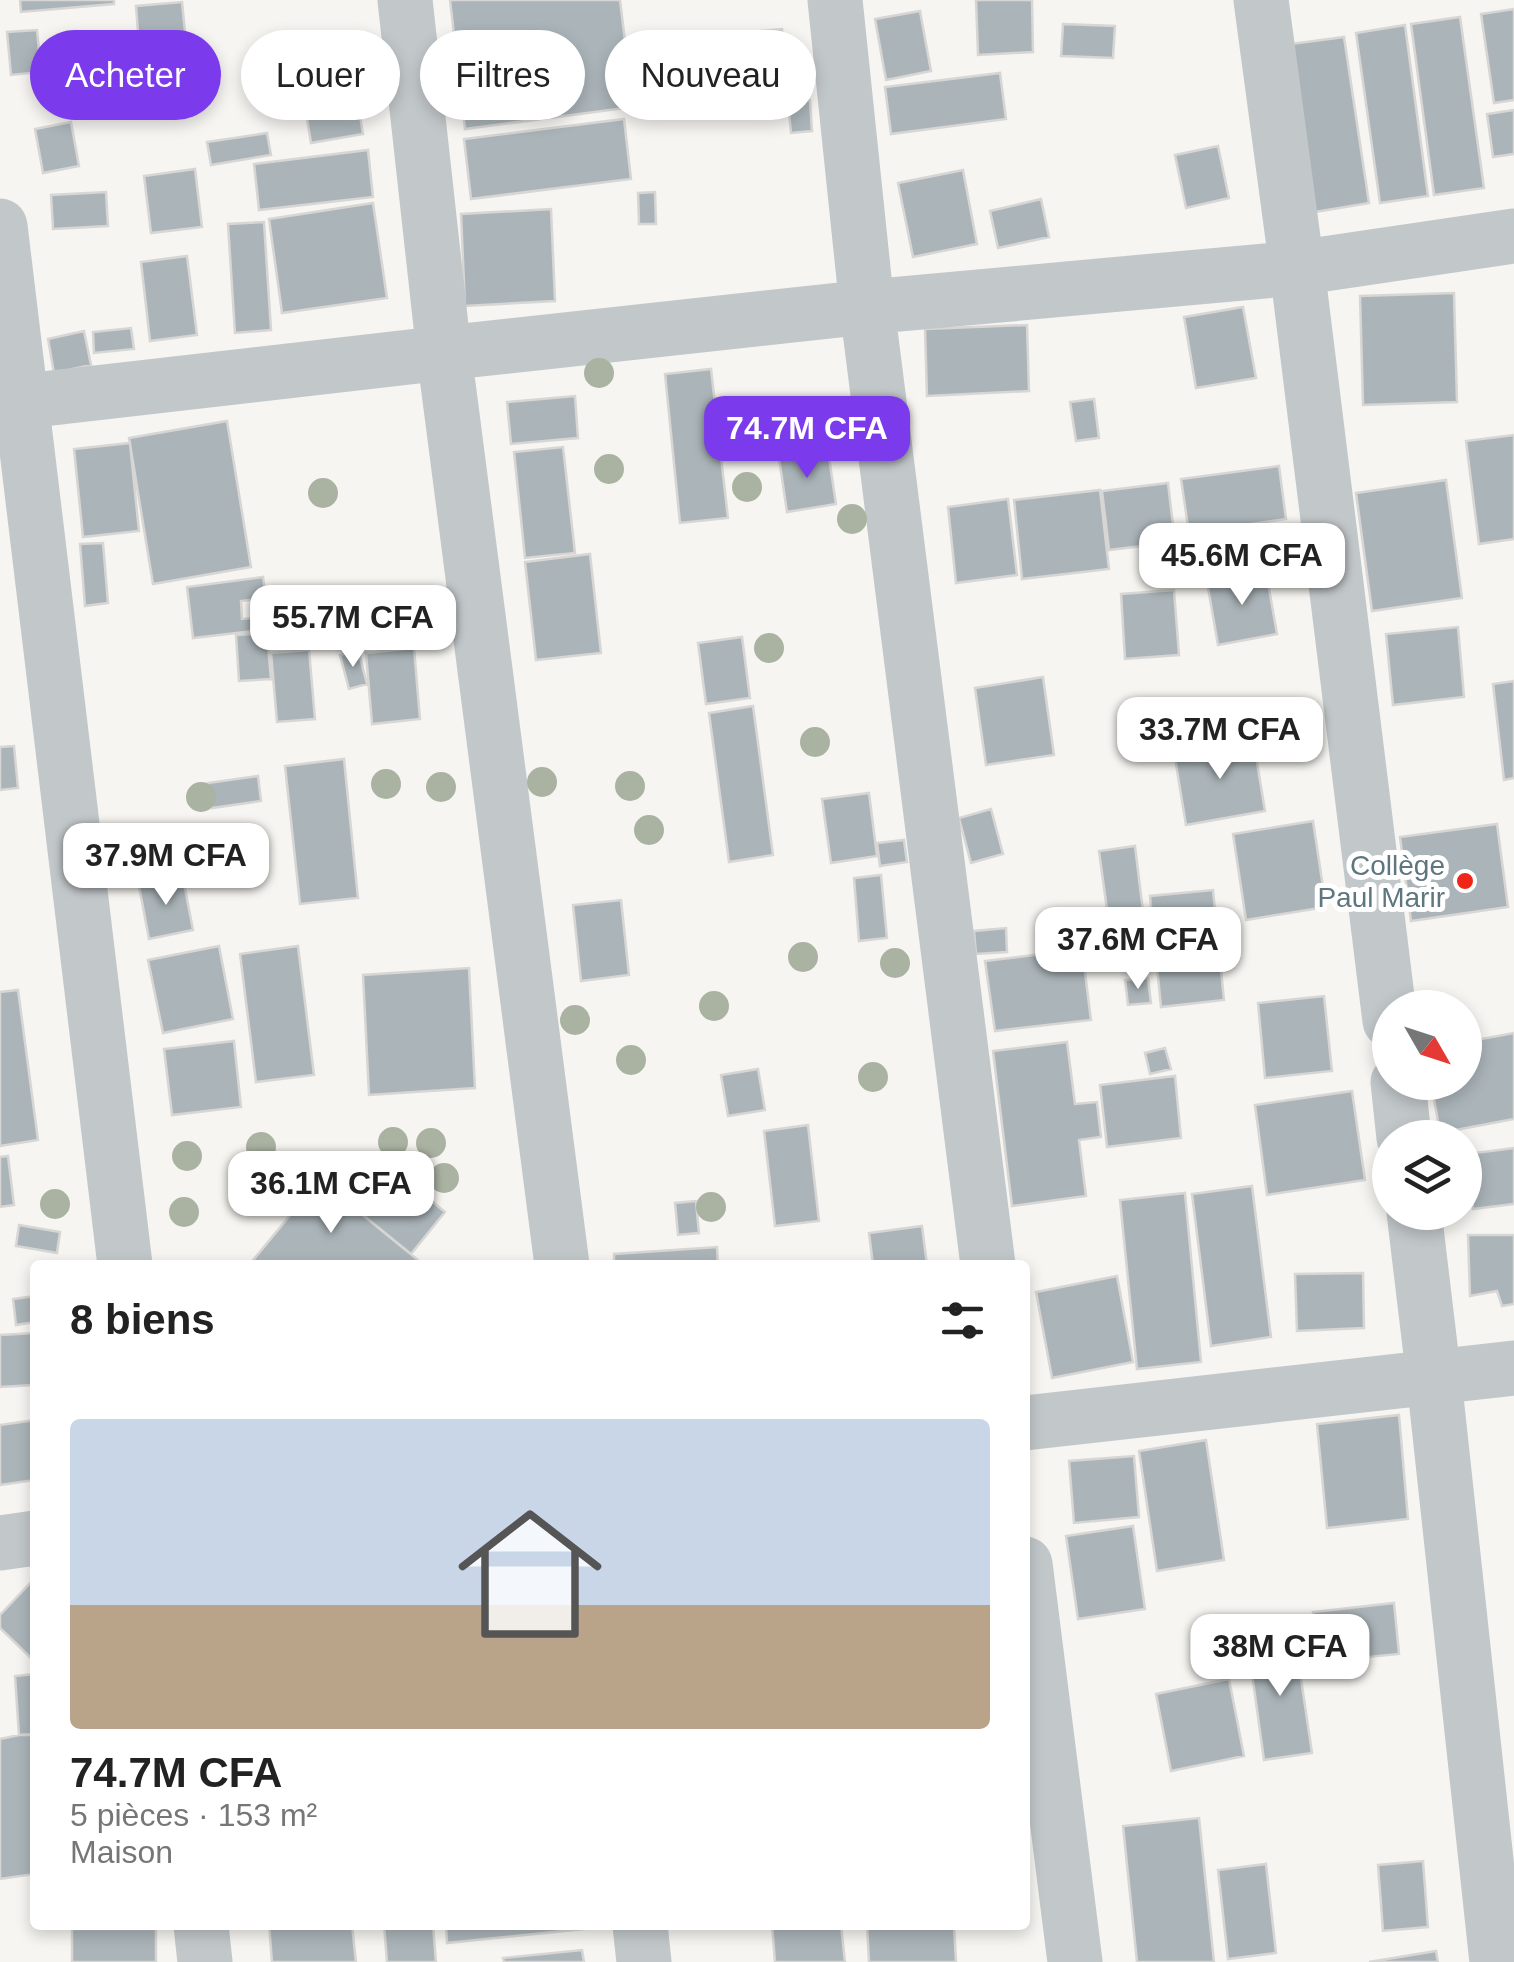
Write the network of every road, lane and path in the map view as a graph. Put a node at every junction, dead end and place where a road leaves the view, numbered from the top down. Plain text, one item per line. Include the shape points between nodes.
1 (405, 0) edge
2 (835, 0) edge
3 (1261, 0) edge
4 (0, 226) edge
5 (1514, 236) edge
6 (1297, 268) junction
7 (867, 307) junction
8 (444, 352) junction
9 (11, 402) edge
10 (1386, 990) edge
11 (1416, 1230) edge
12 (125, 1260) edge
13 (561, 1260) edge
14 (987, 1260) edge
15 (1514, 1368) edge
16 (1434, 1379) junction
17 (1030, 1421) edge
18 (30, 1539) edge
19 (0, 1542) edge
20 (1030, 1605) edge
21 (202, 1930) edge
22 (641, 1930) edge
23 (205, 1962) edge
24 (644, 1962) edge
25 (1074, 1962) edge
26 (1498, 1962) edge

1 - 8 street
2 - 7 street
3 - 6 street
4 - 9 street
5 - 6 street
6 - 7 street
6 - 10 street
7 - 8 street
7 - 14 street
8 - 9 street
8 - 13 street
9 - 12 street
11 - 16 street
15 - 16 street
16 - 17 street
16 - 26 street
18 - 19 street
20 - 25 street
21 - 23 street
22 - 24 street

